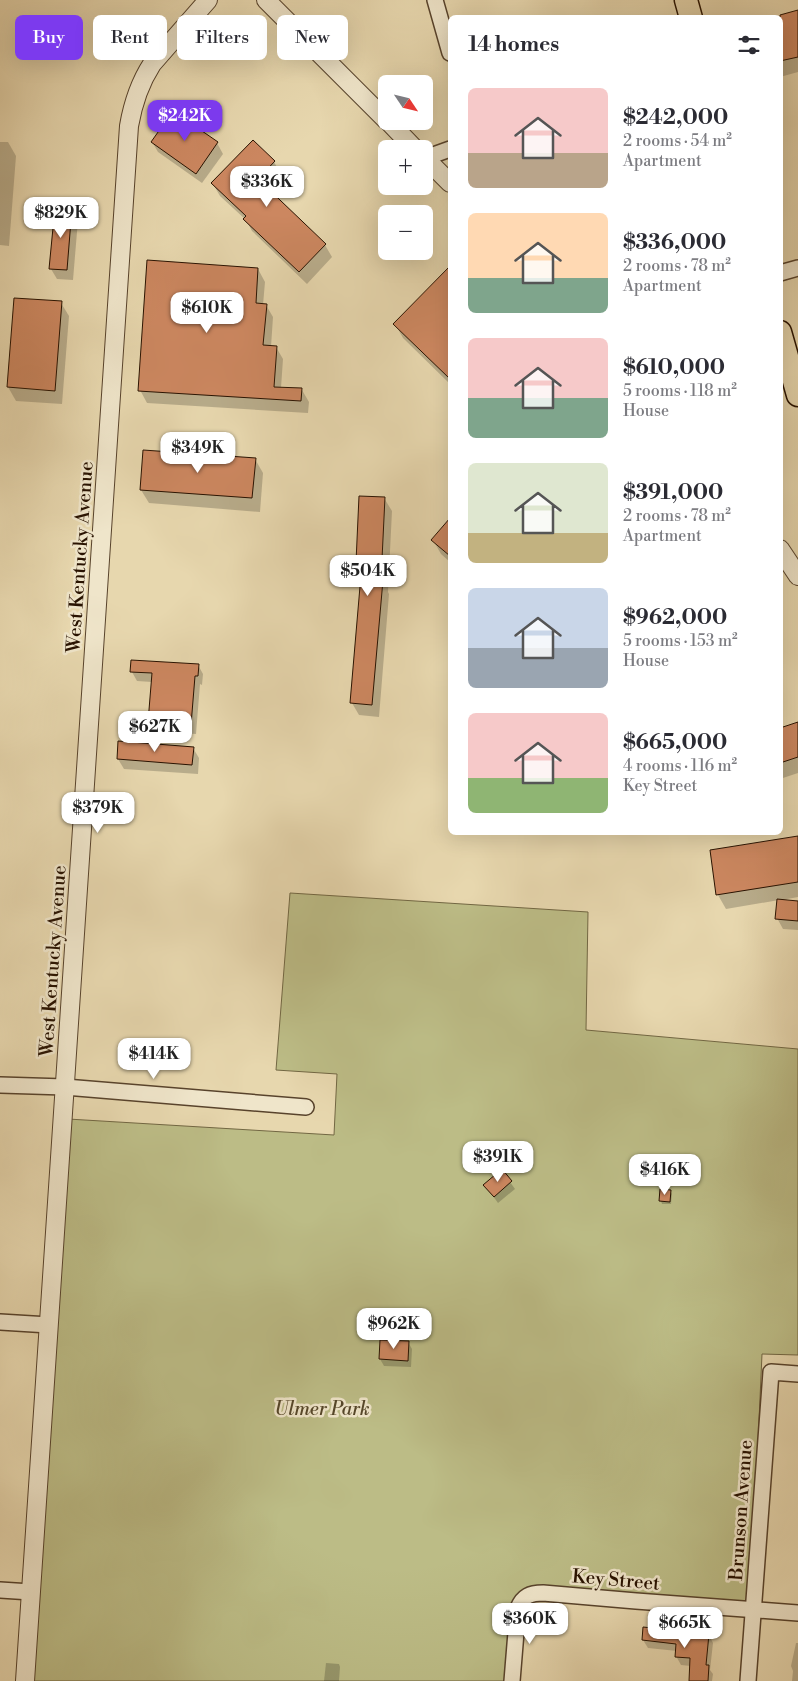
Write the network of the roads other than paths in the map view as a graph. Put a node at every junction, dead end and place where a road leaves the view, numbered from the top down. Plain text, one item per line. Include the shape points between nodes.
1 (208, 0) edge
2 (266, 0) edge
3 (435, 0) edge
4 (686, 0) edge
5 (690, 15) edge
6 (448, 47) edge
7 (378, 111) edge
8 (397, 130) edge
9 (406, 140) edge
10 (448, 149) edge
11 (433, 153) edge
12 (433, 167) edge
13 (448, 181) edge
14 (798, 268) edge
15 (783, 272) edge
16 (783, 342) edge
17 (798, 395) edge
18 (783, 554) edge
19 (798, 576) edge
20 (0, 1085) edge
21 (65, 1087) junction
22 (306, 1107) dead end
23 (0, 1322) edge
24 (48, 1325) junction
25 (798, 1374) edge
26 (0, 1590) edge
27 (31, 1592) junction
28 (753, 1610) junction
29 (798, 1613) edge
30 (25, 1681) edge
31 (512, 1681) edge
32 (748, 1681) edge

1 - 21 street, West Kentucky Avenue via 145,75 134,98 129,126
2 - 7 street
3 - 6 street
4 - 5 main road
8 - 9 street
10 - 11 street
12 - 13 street
14 - 15 street
16 - 17 main road
18 - 19 street
20 - 21 street
21 - 22 street
21 - 24 street, West Kentucky Avenue
23 - 24 street
24 - 27 street, West Kentucky Avenue
25 - 28 street, Brunson Avenue via 771,1372
26 - 27 street
27 - 30 street, West Kentucky Avenue
28 - 29 street, Key Street
28 - 31 street, Key Street via 531,1594 518,1608
28 - 32 street, Brunson Avenue

